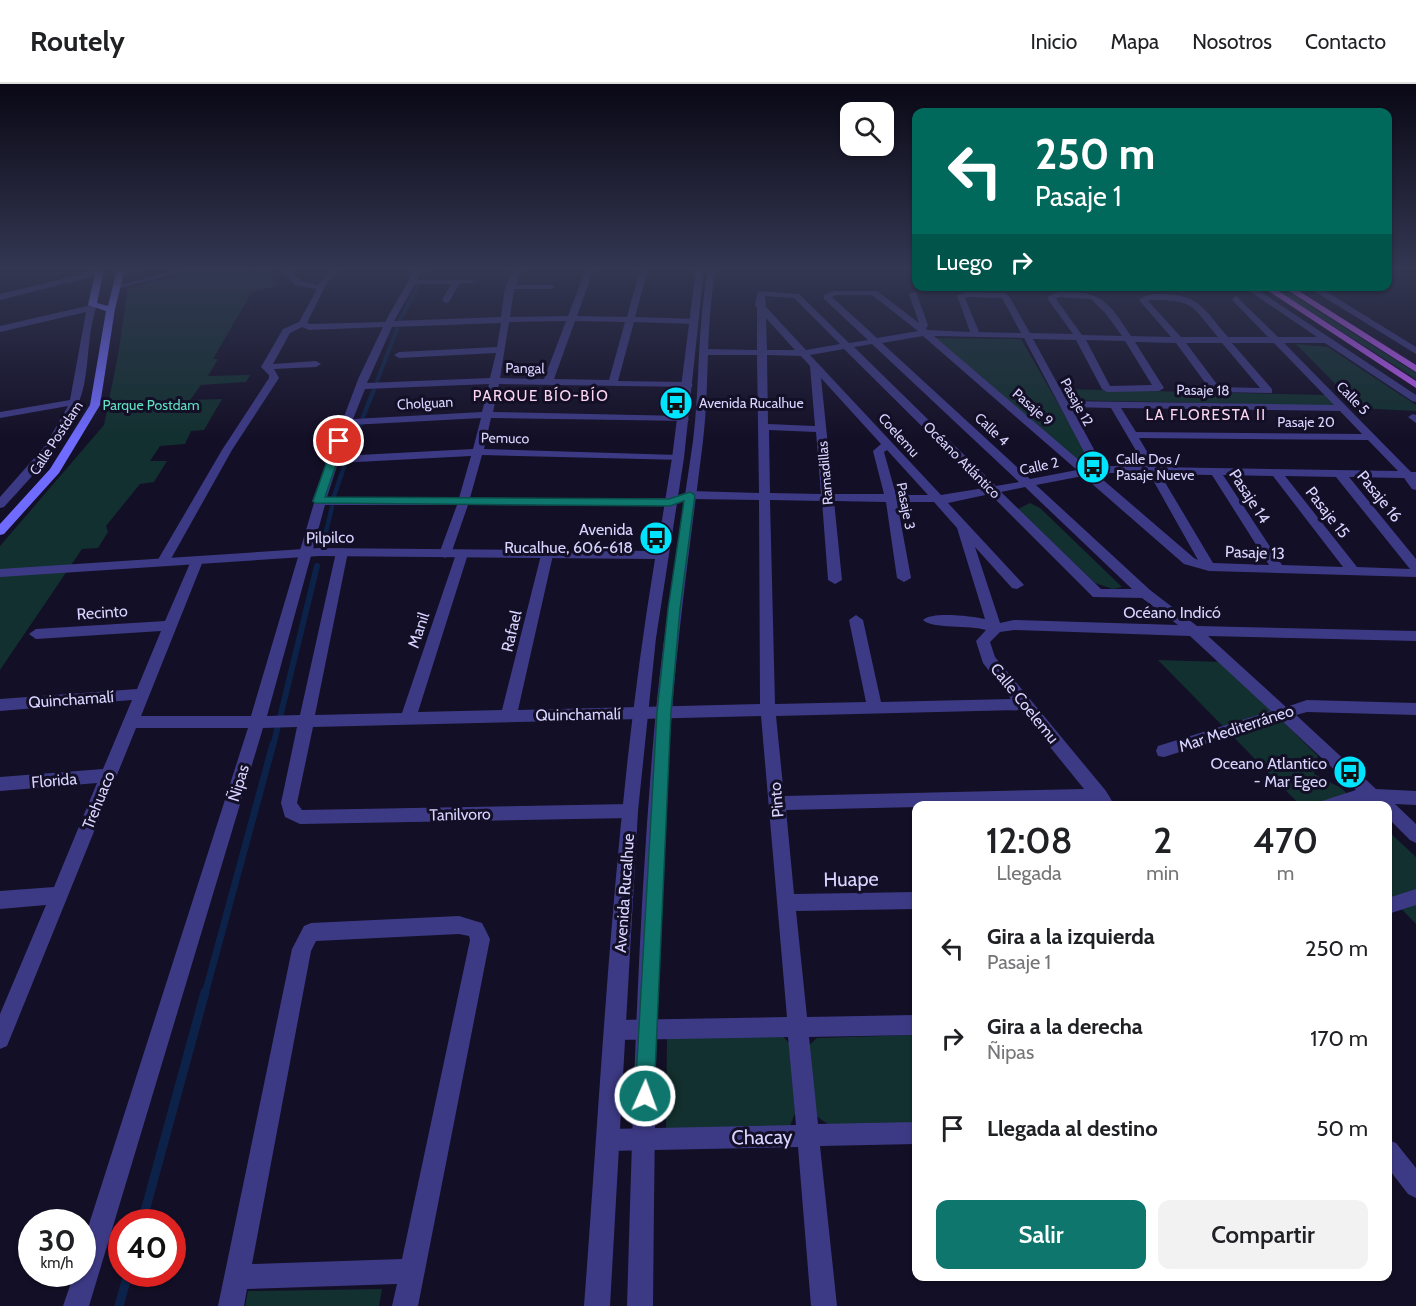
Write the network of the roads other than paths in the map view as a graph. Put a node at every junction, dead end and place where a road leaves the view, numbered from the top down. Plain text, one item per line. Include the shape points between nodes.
1 (88, 326) edge
2 (108, 326) edge
3 (297, 326) edge
4 (307, 326) edge
5 (335, 326) edge
6 (387, 326) edge
7 (505, 326) edge
8 (568, 326) edge
9 (627, 326) edge
10 (695, 326) edge
11 (702, 326) edge
12 (760, 326) edge
13 (782, 326) edge
14 (827, 326) edge
15 (859, 326) edge
16 (917, 326) edge
17 (924, 326) edge
18 (972, 326) edge
19 (1022, 326) edge
20 (1072, 326) edge
21 (1118, 326) edge
22 (1166, 326) edge
23 (1214, 326) edge
24 (1265, 326) edge
25 (1306, 326) edge
26 (1326, 326) edge
27 (1348, 326) edge
28 (1375, 326) edge
29 (923, 331) junction
30 (975, 334) junction
31 (1028, 336) junction
32 (1080, 338) junction
33 (1128, 339) junction
34 (1226, 339) junction
35 (1179, 340) junction
36 (1279, 340) junction
37 (1327, 340) junction
38 (876, 342) junction
39 (848, 346) junction
40 (501, 350) junction
41 (1416, 351) edge
42 (698, 352) junction
43 (760, 353) junction
44 (804, 353) junction
45 (399, 354) dead end
46 (316, 364) dead end
47 (815, 365) junction
48 (266, 367) junction
49 (1416, 369) edge
50 (493, 381) junction
51 (548, 382) junction
52 (613, 382) junction
53 (688, 385) junction
54 (1416, 385) edge
55 (362, 386) junction
56 (1416, 399) edge
57 (74, 402) junction
58 (1062, 404) junction
59 (1114, 404) junction
60 (1344, 408) junction
61 (0, 415) edge
62 (486, 415) junction
63 (684, 419) junction
64 (347, 422) junction
65 (762, 427) junction
66 (821, 429) junction
67 (1132, 435) junction
68 (1372, 437) junction
69 (888, 445) junction
70 (477, 452) junction
71 (678, 458) junction
72 (332, 460) junction
73 (1099, 469) junction
74 (1151, 470) junction
75 (1215, 471) junction
76 (1084, 472) junction
77 (1276, 472) junction
78 (1340, 474) junction
79 (1412, 475) edge
80 (1029, 483) junction
81 (1416, 487) edge
82 (992, 491) junction
83 (690, 495) junction
84 (763, 496) junction
85 (827, 497) junction
86 (891, 499) junction
87 (939, 500) junction
88 (318, 501) junction
89 (466, 501) junction
90 (670, 502) junction
91 (0, 504) edge
92 (962, 525) junction
93 (0, 531) edge
94 (342, 552) junction
95 (304, 554) junction
96 (445, 554) junction
97 (462, 554) junction
98 (547, 555) junction
99 (661, 555) junction
100 (197, 561) junction
101 (162, 563) junction
102 (1209, 567) junction
103 (1416, 568) edge
104 (1278, 569) junction
105 (1353, 571) junction
106 (0, 573) edge
107 (1416, 573) edge
108 (904, 578) dead end
109 (835, 580) dead end
110 (1017, 585) dead end
111 (1145, 593) junction
112 (856, 620) dead end
113 (930, 620) dead end
114 (170, 626) junction
115 (996, 628) junction
116 (1194, 631) junction
117 (36, 634) dead end
118 (1416, 636) edge
119 (142, 694) junction
120 (1025, 704) junction
121 (0, 705) edge
122 (874, 709) junction
123 (1416, 709) edge
124 (768, 710) junction
125 (1282, 711) junction
126 (664, 712) junction
127 (640, 713) junction
128 (509, 715) junction
129 (408, 718) junction
130 (299, 721) junction
131 (131, 722) junction
132 (261, 722) junction
133 (1164, 751) dead end
134 (109, 775) junction
135 (0, 784) edge
136 (1416, 798) edge
137 (1104, 801) edge
138 (1344, 801) edge
139 (1376, 801) edge
140 (1379, 801) edge
141 (912, 802) edge
142 (1392, 802) edge
143 (777, 803) junction
144 (630, 811) junction
145 (1392, 813) edge
146 (1416, 835) edge
147 (59, 895) junction
148 (1416, 897) edge
149 (0, 900) edge
150 (912, 900) edge
151 (786, 903) junction
152 (1392, 905) edge
153 (912, 1024) edge
154 (3, 1027) edge
155 (798, 1027) junction
156 (616, 1030) junction
157 (647, 1030) junction
158 (912, 1133) edge
159 (808, 1136) junction
160 (643, 1139) junction
161 (608, 1140) junction
162 (1392, 1156) edge
163 (1416, 1186) edge
164 (412, 1272) junction
165 (237, 1277) junction
166 (76, 1306) edge
167 (231, 1306) edge
168 (405, 1306) edge
169 (597, 1306) edge
170 (640, 1306) edge
171 (824, 1306) edge

1 - 57 street, Calle Postdam
2 - 93 main road, Calle Postdam via 97,400 89,419 49,478
3 - 48 street via 286,331
4 - 5 street
6 - 55 street, Ñipas
7 - 40 street
8 - 51 street
9 - 52 street
10 - 42 street, Avenida Rucalhue
11 - 42 street, Avenida Rucalhue
12 - 43 street, Pinto
13 - 44 street, Coelemu
14 - 39 street, Océano Atlántico
15 - 38 street, Calle 4
16 - 29 street, Pasaje 9
17 - 29 street
18 - 30 street, Pasaje 12
19 - 31 street, Pasaje 12
20 - 32 street
21 - 33 street
22 - 35 street
23 - 34 street
24 - 36 street, Calle 5
25 - 37 street
26 - 54 main road
27 - 49 main road
28 - 41 street
29 - 30 street
29 - 38 street
29 - 76 street, Pasaje 9
30 - 31 street
31 - 32 street
31 - 58 street, Pasaje 12
32 - 33 street
32 - 33 street via 1107,388 1159,388
33 - 35 street
34 - 35 street
34 - 35 street via 1268,391 1216,390
34 - 36 street
36 - 37 street
36 - 60 street, Calle 5
37 - 56 street
38 - 39 street
38 - 80 street, Calle 4
39 - 44 street
39 - 82 street, Océano Atlántico
40 - 45 street
40 - 50 street
42 - 43 street
42 - 53 street, Avenida Rucalhue
42 - 83 street, Avenida Rucalhue via 700,420
43 - 44 street
43 - 65 street, Pinto
44 - 47 street, Coelemu
46 - 48 street
47 - 66 street, Ramadillas
47 - 69 street, Coelemu
48 - 101 street via 274,378
50 - 51 street, Pangal
50 - 55 street, Pangal
50 - 62 street
51 - 52 street, Pangal
52 - 53 street, Pangal
53 - 63 street, Avenida Rucalhue
55 - 64 street, Ñipas
57 - 61 street
57 - 91 street, Calle Postdam via 55,437
58 - 59 street, Pasaje 18
58 - 73 street, Pasaje 12
59 - 60 street, Pasaje 18
59 - 67 street, Pasaje 13
60 - 68 street, Calle 5
62 - 63 street, Cholguan
62 - 64 street, Cholguan
62 - 70 street
63 - 71 street, Avenida Rucalhue
64 - 72 street, Ñipas
65 - 66 street
65 - 84 street, Pinto
66 - 85 street, Ramadillas
67 - 68 street, Pasaje 20
67 - 74 street, Pasaje 13
68 - 79 street, Calle 5
69 - 86 street, Pasaje 3 via 878,452
69 - 87 street, Coelemu
70 - 71 street, Pemuco
70 - 72 street, Pemuco
70 - 89 street
71 - 90 street, Avenida Rucalhue
72 - 88 street, Ñipas
73 - 74 street, Calle 2
73 - 76 street, Calle 2
74 - 75 street, Calle 2
74 - 102 street, Pasaje 13
75 - 77 street, Calle 2
75 - 104 street, Pasaje 14
76 - 80 street, Calle 2
76 - 102 street, Pasaje 9 via 1189,561
77 - 78 street, Calle 2
77 - 105 street, Pasaje 15
78 - 79 street, Calle 2
78 - 103 street, Pasaje 16
79 - 81 street, Calle 5
80 - 82 street, Calle 2
80 - 111 street, Calle 4
82 - 87 street, Calle 2
82 - 111 street, Océano Atlántico via 1098,594
83 - 84 street, Calle 2
83 - 90 street, Calle 2
83 - 126 street, Avenida Rucalhue
84 - 85 street, Calle 2
84 - 124 street, Pinto
85 - 86 street, Calle 2
85 - 109 street, Ramadillas
86 - 87 street, Calle 2
86 - 108 street, Pasaje 3
87 - 92 street, Coelemu
88 - 89 street, Calle 2
88 - 95 street, Ñipas
89 - 90 street, Calle 2
89 - 96 street
90 - 99 street, Avenida Rucalhue
92 - 110 street, Coelemu
92 - 115 street
94 - 95 street, Pilpilco
94 - 96 street, Pilpilco
94 - 130 street
95 - 100 street, Pilpilco
95 - 132 street, Ñipas
96 - 97 street, Pilpilco
97 - 98 street, Pilpilco
97 - 129 street, Manil
98 - 99 street, Pilpilco
98 - 128 street, Rafael
99 - 127 street, Avenida Rucalhue
100 - 101 street, Pilpilco
100 - 114 street, Trehuaco
101 - 106 street, Pilpilco
102 - 104 street, Pasaje 13
104 - 105 street, Pasaje 13
105 - 107 street, Pasaje 13
111 - 116 street, Calle 4
112 - 122 street
113 - 115 street, Océano Indicó via 974,621
114 - 117 street, Recinto
114 - 119 street, Trehuaco
115 - 116 street, Océano Indicó via 1014,625
115 - 120 street, Calle Coelemu via 983,641 985,653
116 - 118 street, Océano Indicó
116 - 125 street
119 - 121 street, Quinchamalí
119 - 131 street, Trehuaco
120 - 122 street, Quinchamalí
120 - 137 street, Calle Coelemu
122 - 124 street, Quinchamalí
123 - 125 street, Mar Mediterráneo via 1307,706
124 - 126 street, Quinchamalí
124 - 143 street, Pinto
125 - 133 street, Mar Mediterráneo
125 - 140 street
126 - 127 street, Quinchamalí
126 - 157 street, Avenida Rucalhue
127 - 128 street, Quinchamalí
127 - 144 street, Avenida Rucalhue
128 - 129 street, Quinchamalí
129 - 130 street, Quinchamalí
130 - 132 street, Quinchamalí
130 - 144 street, Tanilvoro via 289,803 291,812 300,817
131 - 132 street, Quinchamalí
131 - 134 street, Trehuaco
132 - 166 street, Ñipas
134 - 135 street, Florida
134 - 147 street, Trehuaco
136 - 142 street
138 - 139 street via 1364,795
141 - 143 street
143 - 151 street, Pinto
144 - 156 street, Avenida Rucalhue
145 - 146 street
147 - 149 street
147 - 154 street, Trehuaco
148 - 152 street
150 - 151 street, Huape
151 - 155 street, Pinto
153 - 155 street
155 - 157 street
155 - 159 street, Pinto
156 - 157 street
156 - 161 street, Avenida Rucalhue
157 - 160 street, Avenida Rucalhue
158 - 159 street, Chacay
159 - 160 street, Chacay
159 - 171 street, Pinto
160 - 161 street, Chacay
160 - 170 street, Avenida Rucalhue
161 - 169 street, Avenida Rucalhue
162 - 163 street
164 - 165 street
164 - 165 street via 480,939 475,929 459,925 311,932 302,949
164 - 168 street
165 - 167 street

